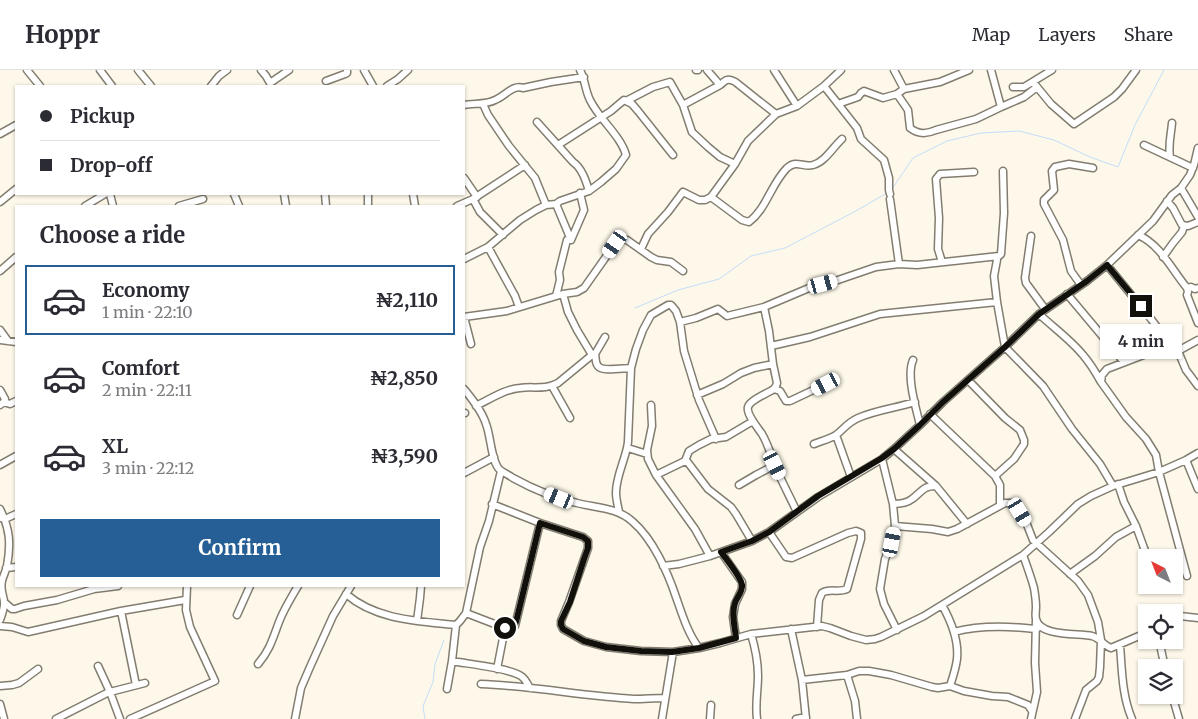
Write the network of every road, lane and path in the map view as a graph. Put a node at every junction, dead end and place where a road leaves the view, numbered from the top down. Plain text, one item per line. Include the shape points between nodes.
1 (27, 70) edge
2 (100, 70) edge
3 (138, 70) edge
4 (212, 70) edge
5 (227, 70) edge
6 (261, 70) edge
7 (289, 70) edge
8 (347, 70) edge
9 (364, 70) edge
10 (408, 70) edge
11 (580, 70) edge
12 (707, 70) edge
13 (774, 70) edge
14 (841, 70) edge
15 (894, 70) edge
16 (991, 70) edge
17 (1052, 70) edge
18 (1136, 70) edge
19 (966, 71) edge
20 (219, 76) junction
21 (584, 77) junction
22 (326, 81) dead end
23 (1035, 84) junction
24 (39, 85) edge
25 (111, 85) edge
26 (150, 85) edge
27 (214, 85) edge
28 (372, 85) edge
29 (389, 85) edge
30 (720, 85) junction
31 (824, 86) junction
32 (1013, 87) dead end
33 (904, 89) junction
34 (897, 94) junction
35 (626, 101) junction
36 (483, 104) junction
37 (838, 104) junction
38 (465, 105) edge
39 (683, 105) junction
40 (797, 106) junction
41 (1001, 107) junction
42 (776, 114) junction
43 (600, 117) junction
44 (537, 122) dead end
45 (1172, 123) dead end
46 (15, 126) edge
47 (0, 134) edge
48 (842, 140) dead end
49 (558, 145) junction
50 (1144, 145) dead end
51 (1198, 148) edge
52 (673, 154) dead end
53 (1170, 157) junction
54 (735, 164) junction
55 (525, 165) junction
56 (1093, 168) dead end
57 (1193, 168) junction
58 (1003, 171) dead end
59 (974, 172) dead end
60 (465, 180) edge
61 (1181, 188) junction
62 (15, 190) edge
63 (589, 191) junction
64 (580, 193) junction
65 (96, 196) edge
66 (711, 197) junction
67 (475, 198) junction
68 (203, 199) dead end
69 (1167, 201) junction
70 (0, 202) edge
71 (556, 204) junction
72 (85, 205) edge
73 (182, 205) edge
74 (459, 205) edge
75 (546, 205) junction
76 (1198, 217) edge
77 (1198, 222) edge
78 (1184, 226) junction
79 (1138, 235) junction
80 (503, 236) junction
81 (1031, 236) dead end
82 (571, 240) junction
83 (488, 247) junction
84 (641, 249) junction
85 (996, 257) junction
86 (1163, 257) junction
87 (15, 258) edge
88 (465, 258) edge
89 (942, 262) junction
90 (899, 264) junction
91 (1107, 265) junction
92 (0, 271) edge
93 (683, 271) dead end
94 (1080, 285) junction
95 (1187, 288) junction
96 (1198, 288) edge
97 (563, 294) junction
98 (1068, 294) junction
99 (556, 296) junction
100 (997, 302) junction
101 (519, 307) junction
102 (764, 307) junction
103 (1045, 309) junction
104 (1039, 314) junction
105 (465, 317) edge
106 (465, 321) edge
107 (680, 322) junction
108 (1198, 323) edge
109 (0, 330) edge
110 (605, 338) dead end
111 (0, 340) edge
112 (1198, 340) edge
113 (8, 341) junction
114 (15, 342) edge
115 (471, 344) dead end
116 (771, 346) junction
117 (1005, 347) junction
118 (1175, 350) junction
119 (594, 354) junction
120 (913, 360) dead end
121 (1124, 362) junction
122 (773, 364) junction
123 (630, 368) junction
124 (968, 380) junction
125 (1101, 382) junction
126 (826, 384) dead end
127 (552, 386) junction
128 (1198, 386) edge
129 (774, 389) junction
130 (0, 390) edge
131 (465, 391) edge
132 (697, 395) junction
133 (15, 402) edge
134 (2, 404) edge
135 (915, 404) junction
136 (651, 405) dead end
137 (476, 406) junction
138 (929, 415) junction
139 (570, 418) dead end
140 (753, 421) junction
141 (920, 425) junction
142 (836, 436) junction
143 (716, 439) junction
144 (814, 444) dead end
145 (628, 448) junction
146 (894, 449) junction
147 (1198, 452) edge
148 (647, 454) junction
149 (15, 457) edge
150 (494, 457) junction
151 (882, 458) junction
152 (686, 460) junction
153 (1186, 460) junction
154 (0, 465) edge
155 (775, 465) junction
156 (501, 470) junction
157 (465, 472) edge
158 (1159, 472) junction
159 (656, 475) junction
160 (995, 476) junction
161 (851, 477) junction
162 (1116, 485) junction
163 (739, 486) dead end
164 (936, 486) junction
165 (1198, 489) edge
166 (492, 504) junction
167 (893, 504) junction
168 (1000, 505) junction
169 (0, 509) edge
170 (619, 512) junction
171 (798, 512) junction
172 (15, 514) edge
173 (2, 519) edge
174 (540, 523) junction
175 (967, 524) junction
176 (895, 526) junction
177 (1136, 526) junction
178 (769, 532) junction
179 (752, 541) junction
180 (1036, 543) junction
181 (1144, 549) edge
182 (721, 552) junction
183 (1023, 555) junction
184 (710, 556) junction
185 (663, 566) junction
186 (15, 567) edge
187 (6, 568) junction
188 (1070, 574) junction
189 (1187, 576) dead end
190 (110, 587) edge
191 (187, 587) edge
192 (250, 587) edge
193 (297, 587) edge
194 (350, 587) edge
195 (420, 587) edge
196 (346, 594) junction
197 (185, 600) junction
198 (4, 602) junction
199 (942, 605) junction
200 (121, 610) junction
201 (3, 613) junction
202 (466, 613) junction
203 (237, 615) dead end
204 (1183, 616) edge
205 (1198, 618) edge
206 (0, 620) edge
207 (417, 621) junction
208 (456, 625) junction
209 (0, 626) edge
210 (12, 627) junction
211 (817, 627) junction
212 (1038, 627) junction
213 (505, 628) junction
214 (791, 629) junction
215 (897, 630) junction
216 (954, 632) junction
217 (751, 634) junction
218 (1138, 637) edge
219 (736, 638) junction
220 (1101, 640) junction
221 (1120, 645) junction
222 (699, 648) junction
223 (672, 652) junction
224 (452, 661) junction
225 (258, 664) dead end
226 (98, 666) dead end
227 (38, 669) dead end
228 (497, 669) junction
229 (847, 675) junction
230 (802, 680) junction
231 (144, 683) dead end
232 (481, 684) dead end
233 (136, 685) junction
234 (0, 686) edge
235 (950, 686) junction
236 (530, 688) junction
237 (447, 689) dead end
238 (109, 692) junction
239 (665, 698) junction
240 (1035, 702) junction
241 (0, 704) edge
242 (1175, 704) edge
243 (711, 705) dead end
244 (1028, 705) junction
245 (1032, 711) junction
246 (69, 712) junction
247 (806, 718) edge
248 (4, 719) edge
249 (56, 719) edge
250 (72, 719) edge
251 (120, 719) edge
252 (130, 719) edge
253 (294, 719) edge
254 (662, 719) edge
255 (710, 719) edge
256 (757, 719) edge
257 (796, 719) edge
258 (857, 719) edge
259 (1031, 719) edge
260 (1075, 719) edge
261 (1132, 719) edge
262 (1179, 719) edge

1 - 24 street
2 - 25 street
3 - 26 street
4 - 20 street
5 - 20 street
6 - 7 street via 270,83
8 - 22 street via 347,73
9 - 28 street
10 - 29 street
11 - 21 street
12 - 30 street
13 - 40 street
14 - 31 street
15 - 33 street
16 - 41 street
17 - 23 street
18 - 23 street via 1114,97 1074,124 1051,104
19 - 33 street via 940,82
20 - 27 street
21 - 36 street via 523,88 518,86
21 - 43 street via 589,98
23 - 32 street
23 - 41 street via 1024,97
30 - 39 street
30 - 42 street via 725,80 735,82
31 - 37 street
31 - 40 street
33 - 34 street
34 - 37 street via 883,98 864,91 858,97
34 - 41 street via 908,110 910,128 927,134 976,119
35 - 39 street via 670,82
35 - 43 street
35 - 52 street
36 - 38 street
36 - 55 street via 508,146
37 - 90 street via 857,128 861,139 884,160
39 - 54 street via 692,132 720,157
40 - 42 street
42 - 54 street via 748,141
43 - 49 street
43 - 63 street via 626,155 616,169
44 - 49 street
45 - 53 street via 1168,143
46 - 47 street
48 - 66 street via 814,164 794,164 786,169 749,222
49 - 63 street via 576,163
50 - 53 street
51 - 57 street
53 - 57 street
54 - 66 street
55 - 67 street
55 - 75 street via 535,178
56 - 94 street via 1068,164 1054,167 1054,190 1044,200 1063,240 1071,271
57 - 61 street
58 - 85 street via 1004,222 1001,254
59 - 89 street via 940,174 936,178 938,249
60 - 67 street
61 - 69 street
61 - 76 street
62 - 70 street
63 - 64 street
64 - 71 street
64 - 82 street via 584,210
65 - 72 street
66 - 84 street via 699,200 683,192 648,234
67 - 74 street
67 - 80 street via 480,212
68 - 73 street
69 - 78 street
69 - 79 street
71 - 75 street
71 - 82 street
75 - 80 street via 527,215
77 - 78 street
78 - 86 street
79 - 86 street
79 - 91 street
80 - 83 street
81 - 103 street via 1025,278
82 - 99 street via 567,240
83 - 88 street
83 - 101 street
84 - 93 street
84 - 97 street via 624,239 618,240 584,288
85 - 89 street
85 - 100 street
86 - 95 street
87 - 92 street
89 - 90 street
90 - 102 street via 868,269 808,288
91 - 94 street
91 - 118 street
94 - 98 street
95 - 96 street
95 - 108 street
97 - 99 street
97 - 119 street via 577,330
98 - 103 street
98 - 121 street
99 - 101 street
100 - 116 street via 880,314
100 - 117 street
101 - 105 street
102 - 107 street via 727,316 718,309
102 - 116 street
103 - 104 street
104 - 117 street
104 - 125 street via 1082,354
106 - 115 street
107 - 123 street via 671,305 651,315
107 - 132 street via 684,351
109 - 113 street
110 - 119 street
111 - 113 street
112 - 118 street
113 - 114 street
116 - 122 street
117 - 124 street
117 - 162 street via 1043,386
118 - 121 street via 1164,347
118 - 128 street
119 - 123 street via 602,369
119 - 127 street
120 - 135 street via 910,375
121 - 125 street via 1104,372
122 - 129 street via 777,383
122 - 132 street via 741,373
123 - 145 street
124 - 138 street
124 - 160 street via 1020,430 1024,440 1014,459
125 - 158 street via 1146,439 1156,455
126 - 129 street via 790,401
127 - 137 street via 507,391
127 - 139 street
129 - 140 street via 749,405
130 - 134 street via 5,399
131 - 137 street
132 - 143 street
133 - 134 street
135 - 138 street
135 - 141 street
135 - 142 street via 863,416
136 - 148 street via 652,426
137 - 150 street via 486,422
138 - 141 street
138 - 160 street
140 - 143 street via 726,437
140 - 155 street via 762,432
141 - 146 street
142 - 144 street
142 - 161 street
143 - 152 street via 691,450
145 - 148 street
145 - 170 street via 616,492
146 - 151 street
146 - 164 street
147 - 153 street
148 - 159 street
149 - 154 street
150 - 156 street
150 - 157 street
151 - 161 street
151 - 167 street
152 - 159 street
152 - 179 street via 708,489 731,507
153 - 158 street
153 - 165 street
155 - 163 street
155 - 171 street
156 - 166 street
156 - 170 street via 559,498
158 - 162 street
158 - 189 street
159 - 184 street
160 - 168 street via 1000,485
161 - 171 street
162 - 177 street
162 - 180 street via 1078,504
164 - 167 street via 926,487 907,502
164 - 175 street
166 - 174 street
166 - 202 street
167 - 176 street
168 - 175 street
168 - 180 street via 1008,502 1015,505
169 - 173 street
170 - 185 street via 634,522
171 - 178 street
172 - 173 street
173 - 187 street via 10,540
174 - 213 street via 515,626
174 - 223 street via 583,537 588,544 561,621 563,629 584,641 606,647
175 - 176 street via 948,532
176 - 215 street via 880,589
177 - 181 street
177 - 188 street via 1116,537
178 - 179 street
178 - 211 street via 790,558 848,533 861,533 847,589 822,593
179 - 182 street
180 - 183 street
180 - 188 street
182 - 184 street
182 - 219 street via 742,582 733,617
183 - 199 street
183 - 212 street via 1033,586
184 - 185 street
185 - 222 street via 690,635
186 - 187 street
187 - 198 street via 1,588
188 - 220 street via 1088,595
190 - 198 street via 15,609
191 - 197 street
192 - 203 street
193 - 225 street via 267,653
194 - 196 street
195 - 207 street
196 - 207 street via 373,611
196 - 253 street via 304,681
197 - 200 street
197 - 252 street via 190,627 215,681
198 - 201 street
199 - 215 street
199 - 216 street
200 - 210 street via 28,632
200 - 233 street
201 - 206 street
201 - 210 street
202 - 208 street
202 - 213 street
204 - 205 street
207 - 208 street
208 - 224 street
209 - 210 street
211 - 214 street
211 - 215 street via 866,640
212 - 216 street via 1005,626
212 - 220 street
212 - 240 street
213 - 228 street
214 - 217 street
214 - 230 street
216 - 235 street via 957,661
217 - 219 street
217 - 256 street via 758,664
218 - 221 street
219 - 222 street
220 - 221 street via 1109,648
220 - 260 street via 1099,677 1086,690
221 - 261 street via 1123,688
222 - 223 street
223 - 239 street
224 - 228 street
224 - 237 street
226 - 238 street
227 - 234 street via 19,683
228 - 236 street via 521,676
229 - 230 street
229 - 235 street via 869,671 932,687
229 - 258 street
230 - 247 street
231 - 233 street
232 - 236 street
233 - 238 street
235 - 244 street via 1008,697
236 - 239 street via 636,699
238 - 246 street
238 - 251 street
239 - 254 street
240 - 244 street
240 - 245 street
241 - 248 street
242 - 262 street
243 - 255 street
244 - 245 street
245 - 259 street
246 - 249 street
246 - 250 street
247 - 257 street

